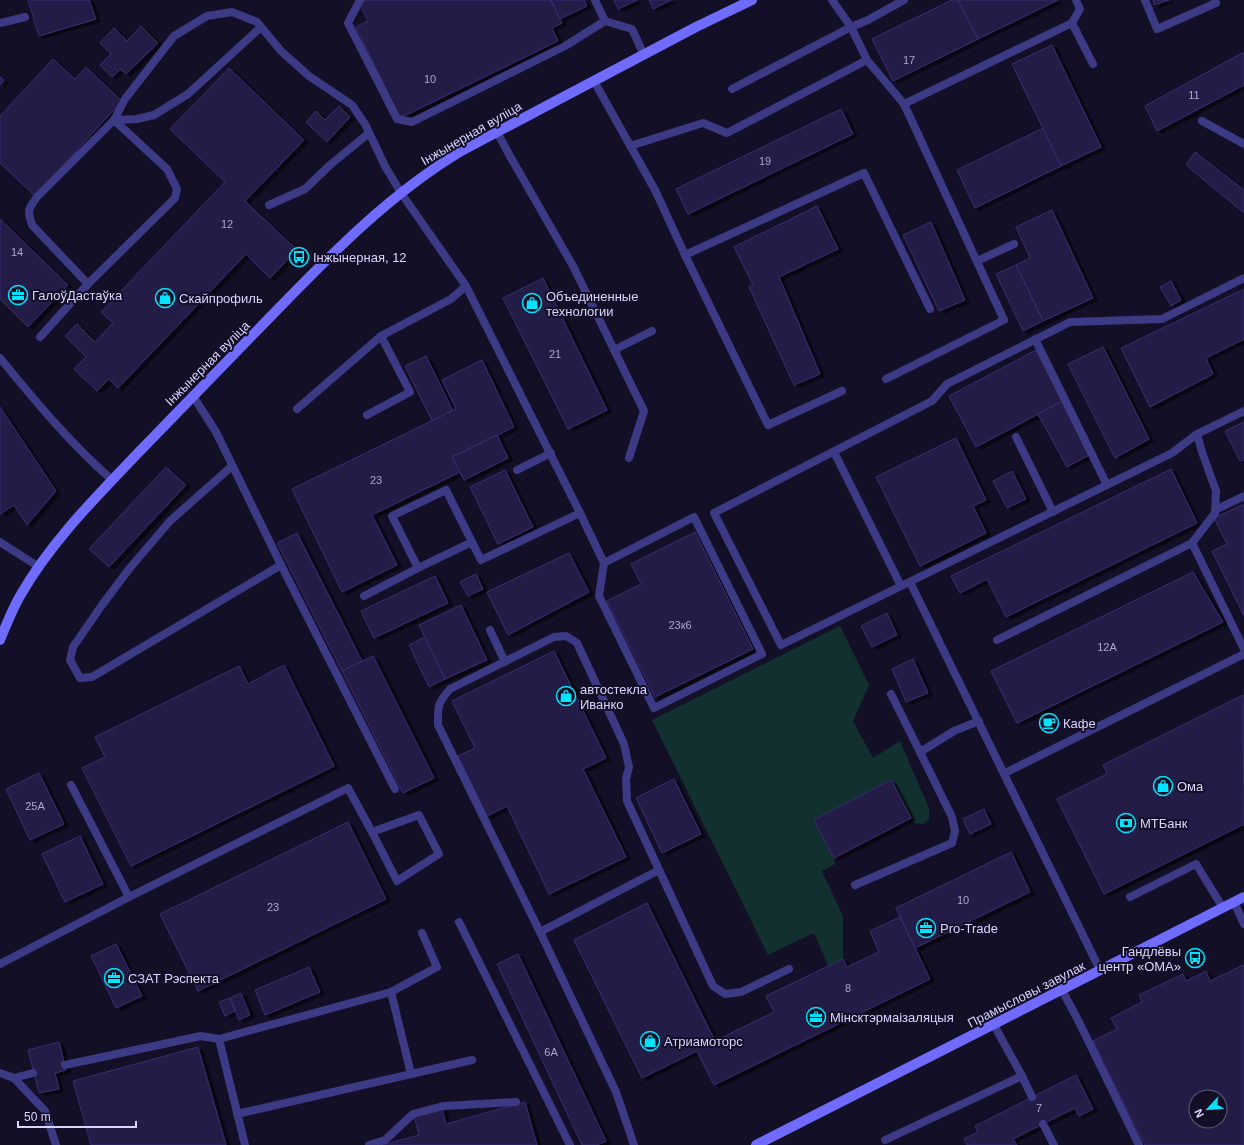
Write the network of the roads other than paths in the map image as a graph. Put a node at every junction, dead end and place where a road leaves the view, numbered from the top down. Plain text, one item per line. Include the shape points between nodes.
1 (360, 0) edge
2 (595, 0) edge
3 (752, 0) edge
4 (832, 0) edge
5 (904, 0) edge
6 (1076, 0) edge
7 (1145, 0) edge
8 (1215, 0) edge
9 (25, 17) dead end
10 (605, 21) junction
11 (0, 23) edge
12 (1072, 23) junction
13 (261, 27) junction
14 (851, 27) junction
15 (644, 55) junction
16 (867, 60) junction
17 (1093, 64) dead end
18 (594, 80) junction
19 (732, 89) dead end
20 (904, 104) junction
21 (114, 120) junction
22 (1202, 121) dead end
23 (497, 132) junction
24 (369, 133) junction
25 (1244, 144) edge
26 (630, 146) junction
27 (401, 193) junction
28 (269, 205) dead end
29 (1014, 244) dead end
30 (686, 255) junction
31 (977, 261) junction
32 (1244, 278) edge
33 (88, 284) junction
34 (466, 286) junction
35 (930, 309) dead end
36 (652, 331) dead end
37 (381, 336) junction
38 (40, 337) dead end
39 (1036, 339) junction
40 (614, 350) junction
41 (0, 358) edge
42 (886, 379) dead end
43 (842, 391) dead end
44 (193, 396) junction
45 (297, 409) dead end
46 (1244, 411) edge
47 (367, 415) dead end
48 (1197, 434) junction
49 (1016, 437) dead end
50 (834, 452) junction
51 (551, 453) junction
52 (628, 458) dead end
53 (232, 466) junction
54 (517, 470) dead end
55 (112, 480) junction
56 (1107, 485) junction
57 (1244, 496) edge
58 (1215, 510) junction
59 (580, 512) junction
60 (1053, 512) junction
61 (0, 542) edge
62 (472, 542) junction
63 (1192, 543) junction
64 (604, 562) junction
65 (281, 565) junction
66 (39, 567) junction
67 (418, 568) junction
68 (910, 582) junction
69 (901, 586) junction
70 (364, 596) dead end
71 (490, 630) dead end
72 (0, 640) edge
73 (997, 640) dead end
74 (1244, 650) edge
75 (1244, 654) edge
76 (506, 662) junction
77 (891, 694) dead end
78 (979, 721) junction
79 (920, 752) junction
80 (1005, 773) junction
81 (71, 785) dead end
82 (395, 789) dead end
83 (372, 832) junction
84 (659, 870) junction
85 (855, 885) dead end
86 (129, 897) junction
87 (1130, 897) dead end
88 (1244, 897) edge
89 (1234, 902) junction
90 (1223, 908) junction
91 (459, 922) dead end
92 (1244, 924) edge
93 (540, 932) junction
94 (422, 933) dead end
95 (0, 964) edge
96 (789, 969) dead end
97 (1100, 970) junction
98 (1062, 990) junction
99 (391, 992) junction
100 (994, 1025) junction
101 (219, 1039) junction
102 (472, 1060) dead end
103 (65, 1065) dead end
104 (0, 1073) edge
105 (34, 1073) dead end
106 (411, 1074) junction
107 (1022, 1076) junction
108 (14, 1078) junction
109 (1032, 1097) dead end
110 (516, 1102) dead end
111 (237, 1114) junction
112 (1043, 1124) dead end
113 (885, 1140) dead end
114 (56, 1145) edge
115 (245, 1145) edge
116 (369, 1145) edge
117 (570, 1145) edge
118 (634, 1145) edge
119 (756, 1145) edge
120 (1054, 1145) edge
121 (1139, 1145) edge

1 - 10 lane via 348,23 397,119 412,122 565,46
2 - 10 lane
3 - 15 street, Інжынерная вуліца
4 - 14 lane
5 - 14 lane
6 - 12 lane via 1080,9
7 - 8 lane via 1156,29 1216,3
9 - 11 lane
10 - 15 lane via 632,28
12 - 17 lane
12 - 20 lane
13 - 21 lane via 188,94 154,115
13 - 21 lane via 257,22 232,12 207,16 174,36 125,99
13 - 24 lane via 281,51 309,76 352,105
14 - 16 lane
14 - 19 lane
15 - 18 street, Інжынерная вуліца
16 - 20 lane
16 - 26 lane via 727,133 703,123
18 - 23 street, Інжынерная вуліца
18 - 26 lane
20 - 31 lane
21 - 33 lane via 29,208 32,225
21 - 33 lane via 167,169 177,188 175,198
22 - 25 lane
23 - 27 street, Інжынерная вуліца via 437,165
23 - 40 lane via 573,266
24 - 27 lane
24 - 28 lane via 305,189
26 - 30 lane via 655,190
27 - 34 lane
27 - 44 street, Інжынерная вуліца via 373,216
29 - 31 lane
30 - 35 lane via 864,173
30 - 43 lane via 768,425
31 - 42 lane via 1004,320
32 - 39 lane via 1162,319 1070,322
33 - 38 lane
34 - 37 lane via 451,299
34 - 51 lane
36 - 40 lane
37 - 45 lane
37 - 47 lane via 410,392
39 - 50 lane via 947,384 932,401
39 - 56 lane
40 - 52 lane via 644,411
41 - 55 lane via 37,404
44 - 53 lane via 216,432
44 - 55 street, Інжынерная вуліца
46 - 48 lane
48 - 56 lane via 1172,453
48 - 58 lane via 1216,491
49 - 60 lane
50 - 69 lane
50 - 69 lane via 714,513 781,645
51 - 54 lane
51 - 59 lane
53 - 65 lane
53 - 65 lane via 170,521 129,569 73,647 70,660 80,678 92,677
55 - 66 street, Інжынерная вуліца
56 - 60 lane
57 - 58 lane
58 - 63 lane
59 - 62 lane via 481,560
59 - 64 lane
60 - 68 lane
61 - 66 lane
62 - 67 lane
62 - 67 lane via 446,490 392,516
63 - 73 lane
63 - 74 lane
64 - 64 lane via 599,596 654,708 762,654 694,517
65 - 82 lane
66 - 72 street, Інжынерная вуліца via 12,612
67 - 70 lane
68 - 69 lane
68 - 78 lane
71 - 76 lane
75 - 80 lane
76 - 84 lane via 554,637 566,636 577,643 624,744 629,766 626,779 627,801
76 - 93 lane via 450,689 438,707 438,724
77 - 79 lane
78 - 79 lane
78 - 80 lane
79 - 85 lane via 952,817 955,831 952,843
80 - 97 lane
81 - 86 lane
83 - 83 lane via 397,880 439,854 418,815
83 - 86 lane via 348,788
84 - 93 lane
84 - 96 lane via 713,986 725,994 741,992
86 - 95 lane
87 - 90 lane via 1196,864
88 - 89 street, Прамысловы завулак
89 - 90 street, Прамысловы завулак
89 - 92 lane
90 - 97 street, Прамысловы завулак
91 - 117 lane
93 - 118 lane via 616,1092
94 - 99 lane via 437,967
97 - 98 street, Прамысловы завулак
98 - 100 street, Прамысловы завулак
98 - 121 lane
99 - 101 lane
99 - 106 lane
100 - 107 lane
100 - 119 street, Прамысловы завулак
101 - 103 lane via 200,1036
101 - 111 lane
102 - 106 lane
104 - 108 lane
105 - 108 lane
106 - 111 lane
107 - 109 lane
107 - 113 lane
108 - 114 lane via 46,1111
110 - 116 lane via 443,1106 413,1114 385,1140
111 - 115 lane
112 - 120 lane

